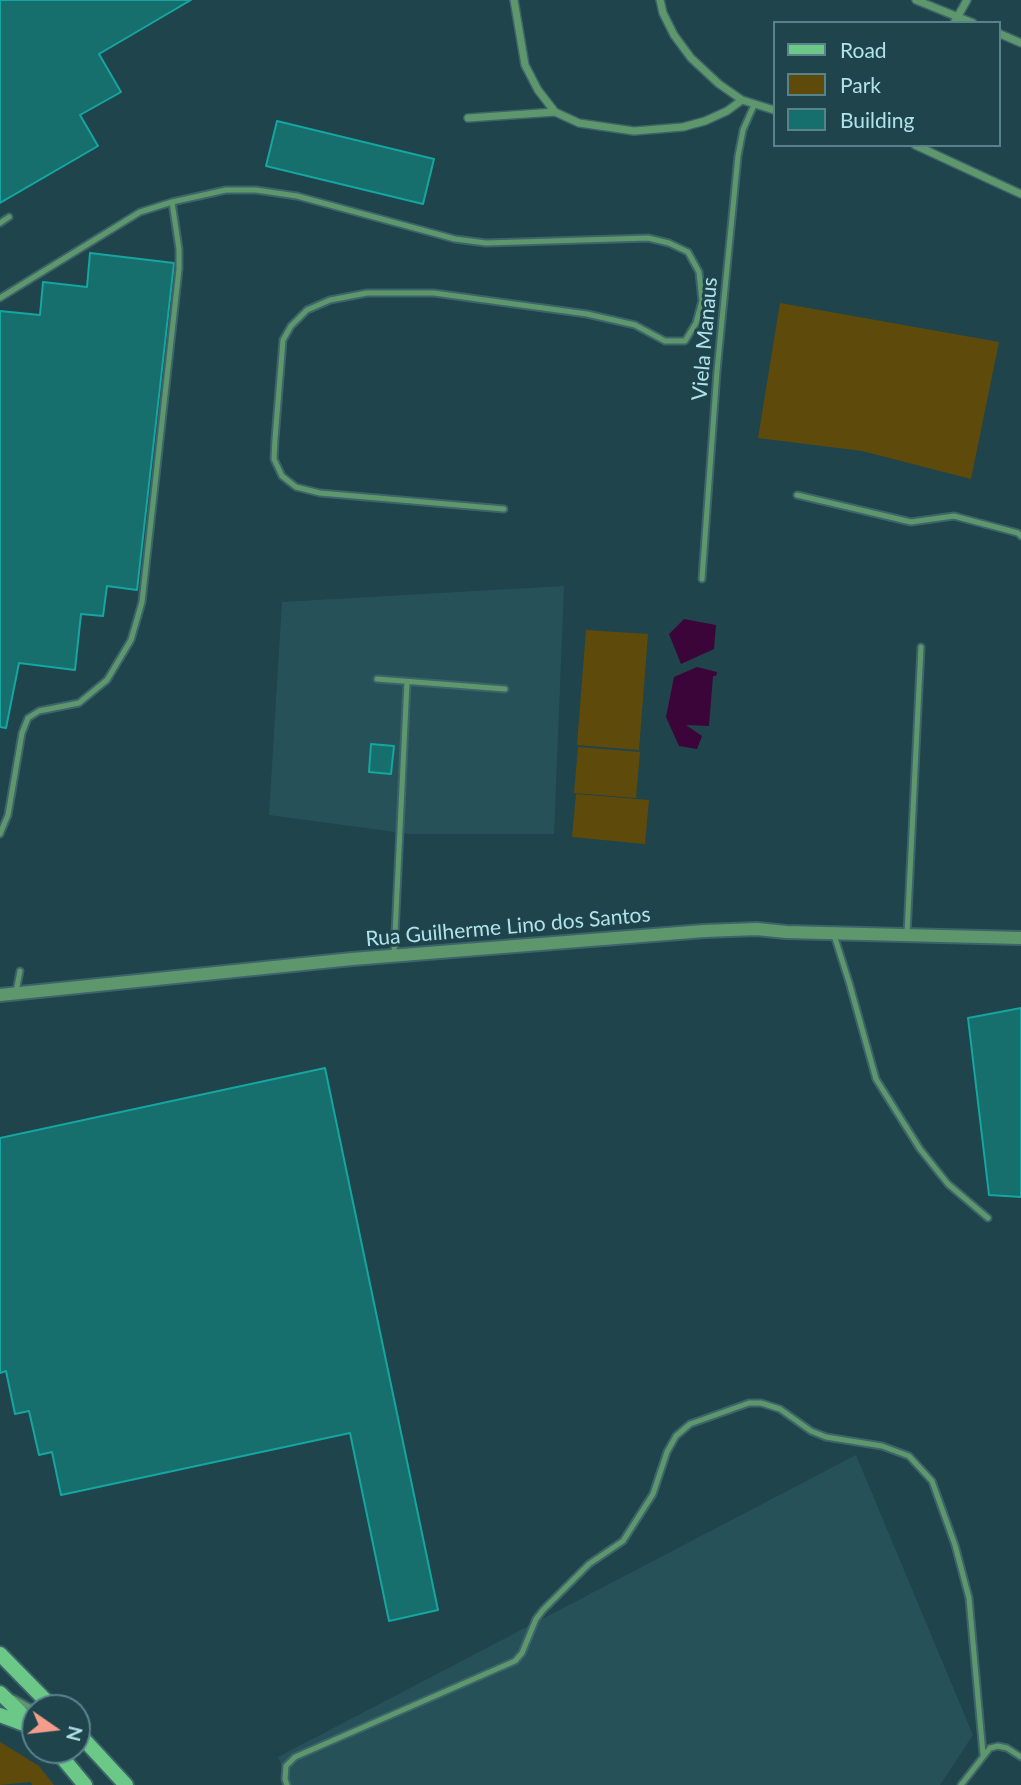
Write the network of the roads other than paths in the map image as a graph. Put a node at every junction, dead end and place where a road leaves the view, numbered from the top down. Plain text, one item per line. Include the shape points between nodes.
1 (514, 0) edge
2 (660, 0) edge
3 (916, 0) edge
4 (967, 0) edge
5 (956, 20) edge
6 (1000, 34) edge
7 (1021, 43) edge
8 (742, 100) junction
9 (754, 105) junction
10 (772, 110) edge
11 (555, 112) junction
12 (468, 118) dead end
13 (919, 147) edge
14 (1021, 194) edge
15 (172, 202) junction
16 (9, 217) dead end
17 (0, 223) edge
18 (0, 298) edge
19 (797, 495) dead end
20 (504, 509) dead end
21 (1021, 536) edge
22 (702, 579) dead end
23 (921, 647) dead end
24 (377, 679) dead end
25 (407, 682) junction
26 (505, 688) dead end
27 (0, 834) edge
28 (833, 932) junction
29 (907, 935) junction
30 (1021, 938) edge
31 (394, 955) junction
32 (20, 971) dead end
33 (16, 993) junction
34 (0, 995) edge
35 (988, 1218) dead end
36 (0, 1654) edge
37 (0, 1692) edge
38 (39, 1694) edge
39 (21, 1703) edge
40 (21, 1713) edge
41 (0, 1715) edge
42 (21, 1722) edge
43 (91, 1746) edge
44 (91, 1752) edge
45 (983, 1754) junction
46 (1021, 1757) edge
47 (104, 1759) junction
48 (68, 1764) edge
49 (85, 1785) edge
50 (126, 1785) edge
51 (287, 1785) edge
52 (961, 1785) edge

1 - 11 street via 525,65
2 - 8 street via 674,35 691,58
3 - 5 street
4 - 5 street
6 - 7 street
8 - 9 street
8 - 11 street via 705,121 659,130 604,128
9 - 10 street
9 - 22 lane, Viela Manaus via 738,156
11 - 12 street
13 - 14 street
15 - 18 lane via 140,212
15 - 20 lane via 226,190 256,190 341,207 455,239 527,243 648,238 688,252 699,272 702,301 685,341 665,341 635,325 587,314 434,293 367,293 330,300 307,310 291,326 283,340 275,439 274,459 282,476 296,487 320,493
15 - 27 lane via 179,269 142,602 131,640 107,680 79,703 39,711 28,718
16 - 17 lane
19 - 21 lane via 911,522 954,516
23 - 29 lane
24 - 25 lane
25 - 26 lane
25 - 31 lane
28 - 29 street, Rua Guilherme Lino dos Santos
28 - 31 street, Rua Guilherme Lino dos Santos via 704,931
28 - 35 lane via 876,1079 948,1184
29 - 30 street, Rua Guilherme Lino dos Santos
31 - 33 street, Rua Guilherme Lino dos Santos
32 - 33 lane
33 - 34 street, Rua Guilherme Lino dos Santos
36 - 38 main road
37 - 39 lane
37 - 40 main road
41 - 42 main road
43 - 47 main road
44 - 47 lane
45 - 46 lane via 998,1746
45 - 51 lane via 969,1598 956,1545 932,1481 909,1455 826,1437 780,1409 749,1403 690,1424 676,1436 653,1494 623,1541 589,1564 543,1610 514,1661 295,1757 286,1766
45 - 52 lane
47 - 50 main road
48 - 49 main road

